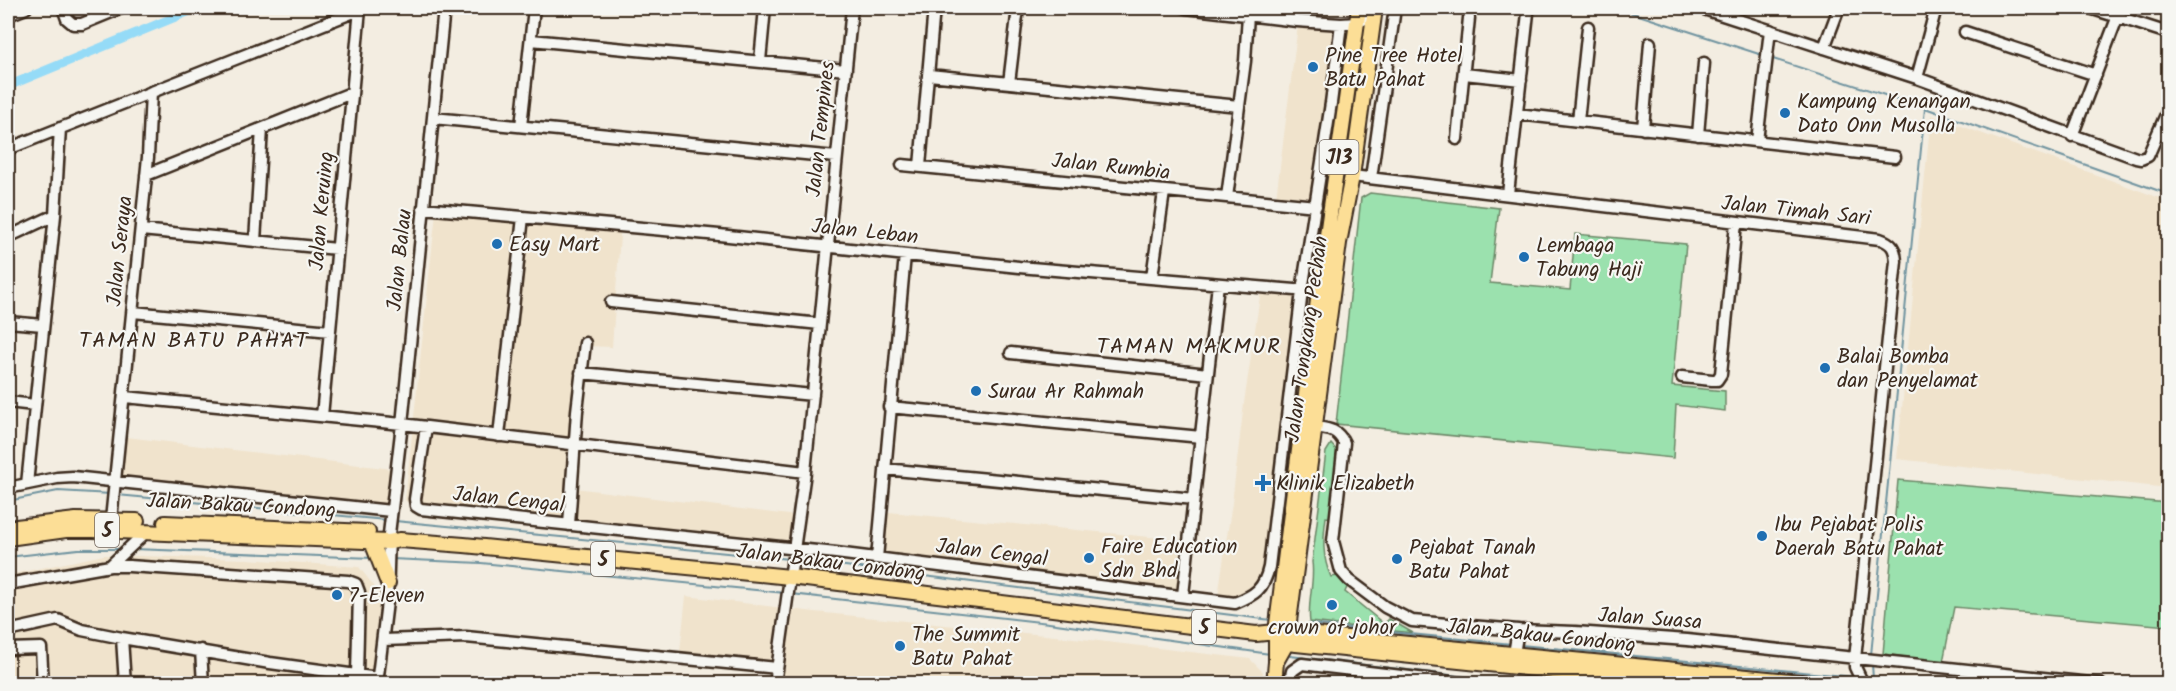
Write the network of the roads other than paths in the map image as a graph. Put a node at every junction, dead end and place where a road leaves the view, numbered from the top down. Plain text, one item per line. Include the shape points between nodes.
1 (26, 8) edge
2 (63, 8) edge
3 (121, 8) edge
4 (362, 8) edge
5 (444, 8) edge
6 (534, 8) edge
7 (765, 8) edge
8 (852, 8) edge
9 (934, 8) edge
10 (1018, 8) edge
11 (1186, 8) edge
12 (1359, 8) edge
13 (1375, 8) edge
14 (1395, 8) edge
15 (1701, 8) edge
16 (1839, 8) edge
17 (1936, 8) edge
18 (2090, 8) edge
19 (1270, 12) edge
20 (2120, 12) edge
21 (1528, 13) dead end
22 (8, 15) edge
23 (1248, 15) junction
24 (1469, 18) dead end
25 (1357, 23) junction
26 (1341, 24) junction
27 (1588, 27) dead end
28 (1770, 30) junction
29 (1965, 32) dead end
30 (2169, 33) edge
31 (531, 40) junction
32 (1650, 43) dead end
33 (1824, 48) junction
34 (760, 61) junction
35 (1704, 63) dead end
36 (846, 70) junction
37 (1464, 74) junction
38 (929, 75) junction
39 (2096, 75) junction
40 (1917, 78) junction
41 (1521, 80) junction
42 (1009, 83) junction
43 (151, 92) junction
44 (351, 93) junction
45 (1239, 106) junction
46 (1517, 114) junction
47 (2168, 114) edge
48 (432, 118) junction
49 (1578, 121) junction
50 (521, 126) junction
51 (60, 128) junction
52 (262, 129) junction
53 (1643, 129) junction
54 (1342, 134) junction
55 (1698, 135) junction
56 (2072, 136) junction
57 (1457, 139) dead end
58 (1758, 141) junction
59 (8, 148) edge
60 (836, 157) junction
61 (1895, 157) dead end
62 (902, 165) dead end
63 (920, 166) junction
64 (146, 175) junction
65 (1352, 176) junction
66 (1371, 178) junction
67 (1164, 192) junction
68 (1508, 194) junction
69 (1227, 197) junction
70 (1316, 206) junction
71 (423, 208) junction
72 (1332, 211) junction
73 (55, 215) junction
74 (523, 217) junction
75 (1736, 223) junction
76 (141, 230) junction
77 (8, 237) edge
78 (1340, 238) junction
79 (255, 241) junction
80 (827, 246) junction
81 (337, 249) junction
82 (905, 255) junction
83 (1152, 277) junction
84 (1218, 284) junction
85 (1302, 291) junction
86 (1319, 292) junction
87 (611, 302) dead end
88 (133, 312) junction
89 (8, 322) edge
90 (820, 324) junction
91 (43, 325) junction
92 (330, 332) junction
93 (585, 343) dead end
94 (1011, 353) dead end
95 (581, 373) junction
96 (1208, 374) junction
97 (1682, 377) dead end
98 (813, 395) junction
99 (125, 397) junction
100 (8, 402) edge
101 (34, 405) junction
102 (889, 407) junction
103 (322, 416) junction
104 (402, 424) junction
105 (1315, 427) junction
106 (426, 428) junction
107 (499, 436) junction
108 (1201, 437) junction
109 (574, 445) junction
110 (885, 469) junction
111 (806, 472) junction
112 (27, 484) junction
113 (115, 486) junction
114 (8, 488) edge
115 (1194, 499) junction
116 (112, 514) junction
117 (569, 525) junction
118 (8, 528) edge
119 (147, 531) junction
120 (387, 534) junction
121 (8, 538) edge
122 (1298, 551) junction
123 (794, 552) junction
124 (877, 558) junction
125 (113, 564) junction
126 (791, 572) junction
127 (388, 583) joint
128 (8, 584) edge
129 (1183, 595) junction
130 (21, 629) junction
131 (8, 631) edge
132 (1306, 634) junction
133 (1281, 637) junction
134 (122, 638) junction
135 (384, 640) junction
136 (1516, 642) junction
137 (12, 649) edge
138 (201, 650) junction
139 (1859, 662) junction
140 (777, 668) junction
141 (357, 675) junction
142 (1377, 678) edge
143 (377, 681) edge
144 (1863, 683) edge
145 (43, 684) edge
146 (125, 684) edge
147 (203, 684) edge
148 (775, 684) edge
149 (1274, 684) edge
150 (1289, 684) edge
151 (1468, 684) edge
152 (1678, 684) edge
153 (1821, 684) edge
154 (2100, 684) edge

1 - 22 street
2 - 3 street via 73,24
4 - 43 street
4 - 44 street, Jalan Keruing
5 - 48 street, Jalan Balau
6 - 31 street
7 - 34 street
8 - 36 street, Jalan Tempines
9 - 38 street
10 - 42 street
11 - 23 street
12 - 25 main road, Jalan Tongkang Pechah / J13
13 - 25 street
13 - 65 main road, Jalan Tongkang Pechah / J13
14 - 66 street
15 - 28 street
16 - 33 street
17 - 40 street
18 - 20 street
19 - 23 street
19 - 26 street via 1297,21
20 - 30 street
20 - 39 street
21 - 41 street
23 - 45 street
24 - 37 street
25 - 26 street
25 - 54 main road, Jalan Tongkang Pechah / J13
26 - 70 street, Jalan Cengal
27 - 49 street
28 - 33 street
28 - 58 street
29 - 39 street
31 - 34 street
31 - 50 street
32 - 53 street
33 - 40 street
34 - 36 street
35 - 55 street
36 - 60 street, Jalan Tempines
37 - 41 street
37 - 57 street
38 - 42 street
38 - 63 street
39 - 56 street
40 - 56 street
41 - 46 street
42 - 45 street
43 - 51 street
43 - 64 street, Jalan Seraya
44 - 52 street
44 - 81 street, Jalan Keruing
45 - 69 street
46 - 49 street
46 - 68 street
47 - 56 street via 2148,156 2141,159
48 - 50 street
48 - 71 street, Jalan Balau
49 - 53 street
50 - 60 street
51 - 59 street
51 - 73 street
52 - 64 street
52 - 79 street
53 - 55 street
54 - 65 main road via 1346,168
54 - 72 main road, Jalan Tongkang Pechah / J13
55 - 58 street
58 - 61 street
60 - 80 street, Jalan Tempines
62 - 63 street, Jalan Rumbia
63 - 67 street, Jalan Rumbia
64 - 76 street, Jalan Seraya
65 - 66 street, Jalan Timah Sari
65 - 72 main road via 1344,180 1340,201
65 - 78 main road, Jalan Tongkang Pechah / J13
66 - 68 street, Jalan Timah Sari
67 - 69 street, Jalan Rumbia
67 - 83 street
68 - 75 street, Jalan Timah Sari
69 - 70 street, Jalan Rumbia
70 - 85 street, Jalan Cengal
71 - 74 street, Jalan Leban
71 - 104 street, Jalan Balau
72 - 86 main road, Jalan Tongkang Pechah / J13
73 - 77 street
73 - 91 street
74 - 80 street, Jalan Leban
74 - 107 street
75 - 97 street via 1721,374 1717,380
75 - 139 street, Jalan Timah Sari via 1880,239 1895,249
76 - 79 street
76 - 88 street, Jalan Seraya
78 - 86 main road via 1333,247 1327,286
78 - 105 main road, Jalan Tongkang Pechah / J13
79 - 81 street
80 - 82 street, Jalan Leban
80 - 90 street, Jalan Tempines
81 - 92 street, Jalan Keruing
82 - 83 street, Jalan Leban
82 - 102 street
83 - 84 street, Jalan Leban
84 - 85 street, Jalan Leban
84 - 96 street
85 - 86 street, Jalan Leban
85 - 129 street, Jalan Cengal via 1266,582 1249,597 1234,603
86 - 133 main road, Jalan Tongkang Pechah / J13
87 - 90 street
88 - 92 street
88 - 99 street, Jalan Seraya
89 - 91 street
90 - 98 street, Jalan Tempines
91 - 101 street
92 - 103 street, Jalan Keruing
93 - 95 street
94 - 96 street
95 - 98 street
95 - 109 street
96 - 108 street
98 - 111 street, Jalan Tempines
99 - 103 street
99 - 113 street, Jalan Seraya
100 - 101 street
101 - 112 street
102 - 108 street
102 - 110 street
103 - 104 street
104 - 106 street
104 - 120 street, Jalan Balau
105 - 122 main road, Jalan Tongkang Pechah / J13
105 - 136 street, Jalan Suasa via 1334,430 1344,443 1333,541 1341,571 1349,580 1412,621
106 - 107 street
106 - 117 street, Jalan Cengal via 416,506
107 - 109 street
108 - 115 street
109 - 111 street
109 - 117 street
110 - 115 street
110 - 124 street
111 - 123 street, Jalan Tempines
112 - 113 street via 74,477
112 - 114 street
113 - 116 street, Jalan Seraya
113 - 120 street
115 - 129 street
116 - 118 main road, Jalan Bakau Condong / 5
116 - 120 main road, Jalan Bakau Condong / 5
117 - 123 street, Jalan Cengal
119 - 120 main road, Jalan Bakau Condong / 5
119 - 121 main road, Jalan Bakau Condong / 5 via 66,530
119 - 125 street
120 - 126 main road, Jalan Bakau Condong / 5
120 - 127 main road
122 - 132 main road via 1298,616
122 - 133 main road, Jalan Tongkang Pechah / J13
123 - 124 street, Jalan Cengal
123 - 126 street, Jalan Tempines
124 - 129 street, Jalan Cengal
125 - 128 street
125 - 141 street via 356,584
126 - 133 main road, Jalan Bakau Condong / 5
126 - 140 street, Jalan Tempines
127 - 135 street
130 - 131 street
130 - 134 street via 58,620 82,630
130 - 137 street
132 - 133 main road, Jalan Bakau Condong / 5
132 - 136 main road, Jalan Bakau Condong / 5
133 - 149 main road, Jalan Tongkang Pechah / J13
133 - 152 main road, Jalan Bakau Condong / 5
134 - 138 street
134 - 146 street
135 - 140 street via 466,637
135 - 143 street
136 - 139 street, Jalan Suasa via 1575,632 1687,640
136 - 153 main road, Jalan Bakau Condong / 5
137 - 145 street via 41,648
138 - 141 street
138 - 147 street
139 - 144 street
139 - 154 street, Jalan Suasa
140 - 148 street, Jalan Tempines
141 - 143 street
142 - 150 street via 1302,664 1292,671
142 - 151 street

